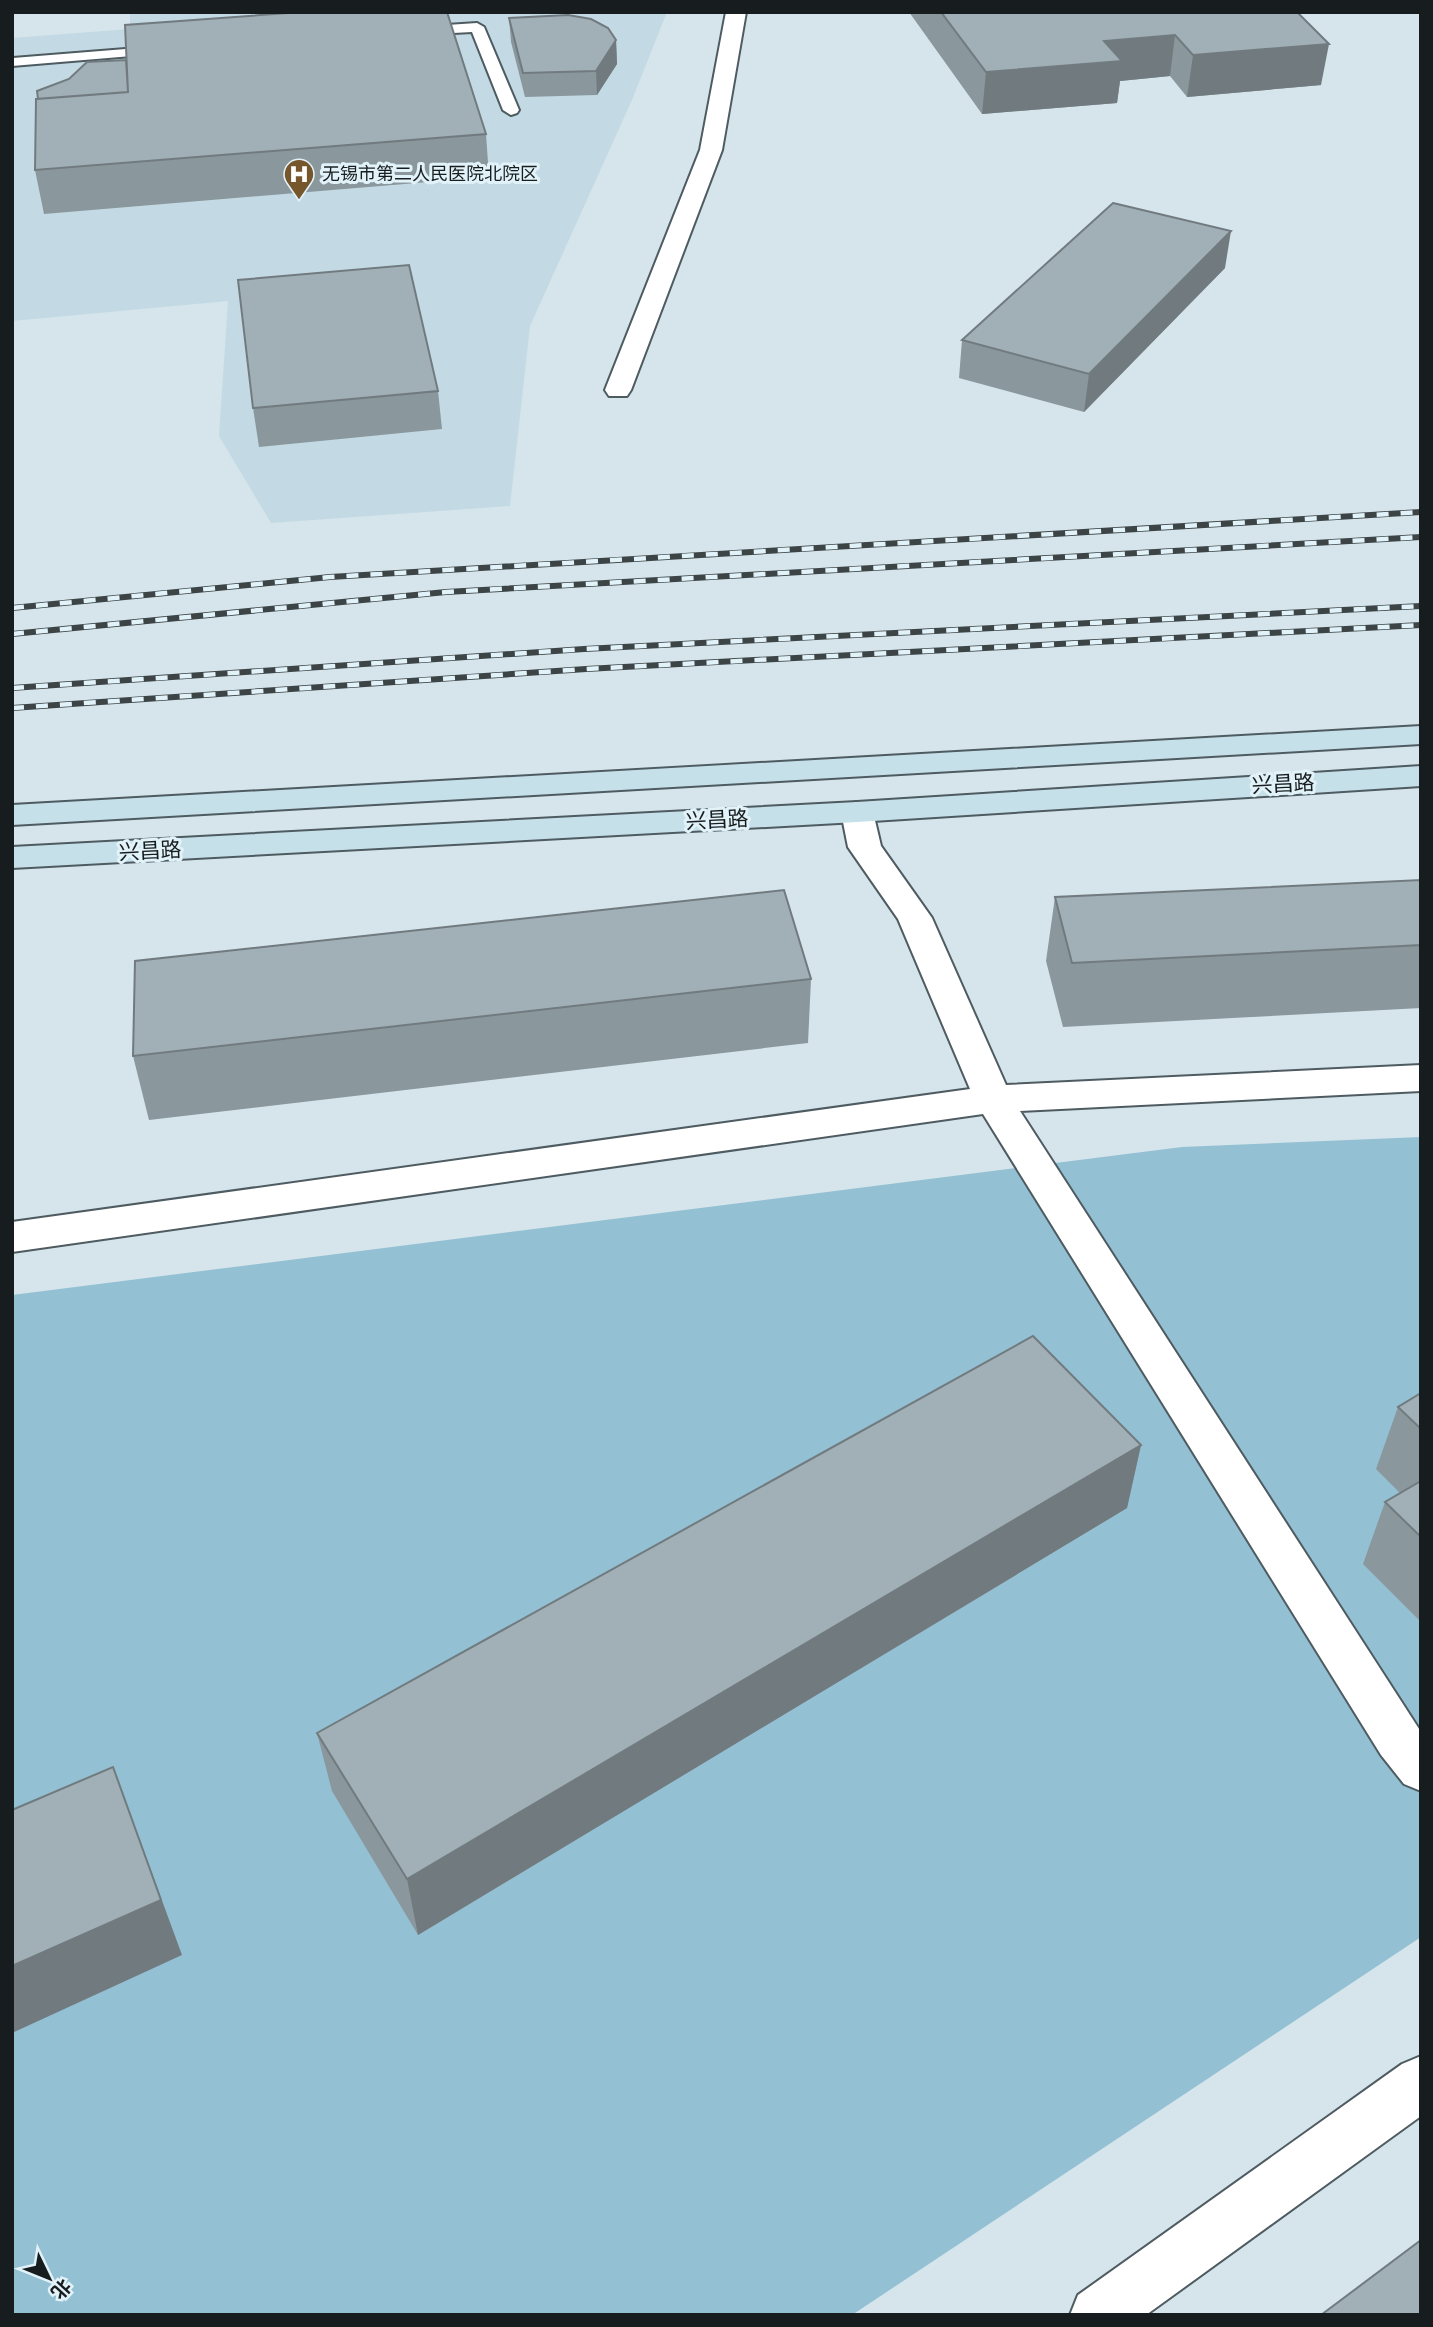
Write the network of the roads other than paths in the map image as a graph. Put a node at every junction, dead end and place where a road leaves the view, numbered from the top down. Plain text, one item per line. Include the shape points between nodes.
1 (736, 12) edge
2 (394, 33) edge
3 (175, 50) edge
4 (13, 62) edge
5 (511, 110) dead end
6 (618, 390) dead end
7 (1421, 735) edge
8 (1421, 776) edge
9 (857, 812) junction
10 (12, 815) edge
11 (12, 858) edge
12 (1421, 1078) edge
13 (993, 1099) junction
14 (12, 1237) edge
15 (1421, 1769) edge
16 (1421, 2083) edge
17 (1098, 2315) edge

1 - 6 street via 711,150
2 - 5 lane via 477,27
3 - 4 lane
7 - 10 main road, 兴昌路
8 - 9 main road, 兴昌路
9 - 11 main road, 兴昌路
9 - 13 street via 865,847 915,918
12 - 13 street
13 - 14 street
13 - 15 street via 1398,1740
16 - 17 street

